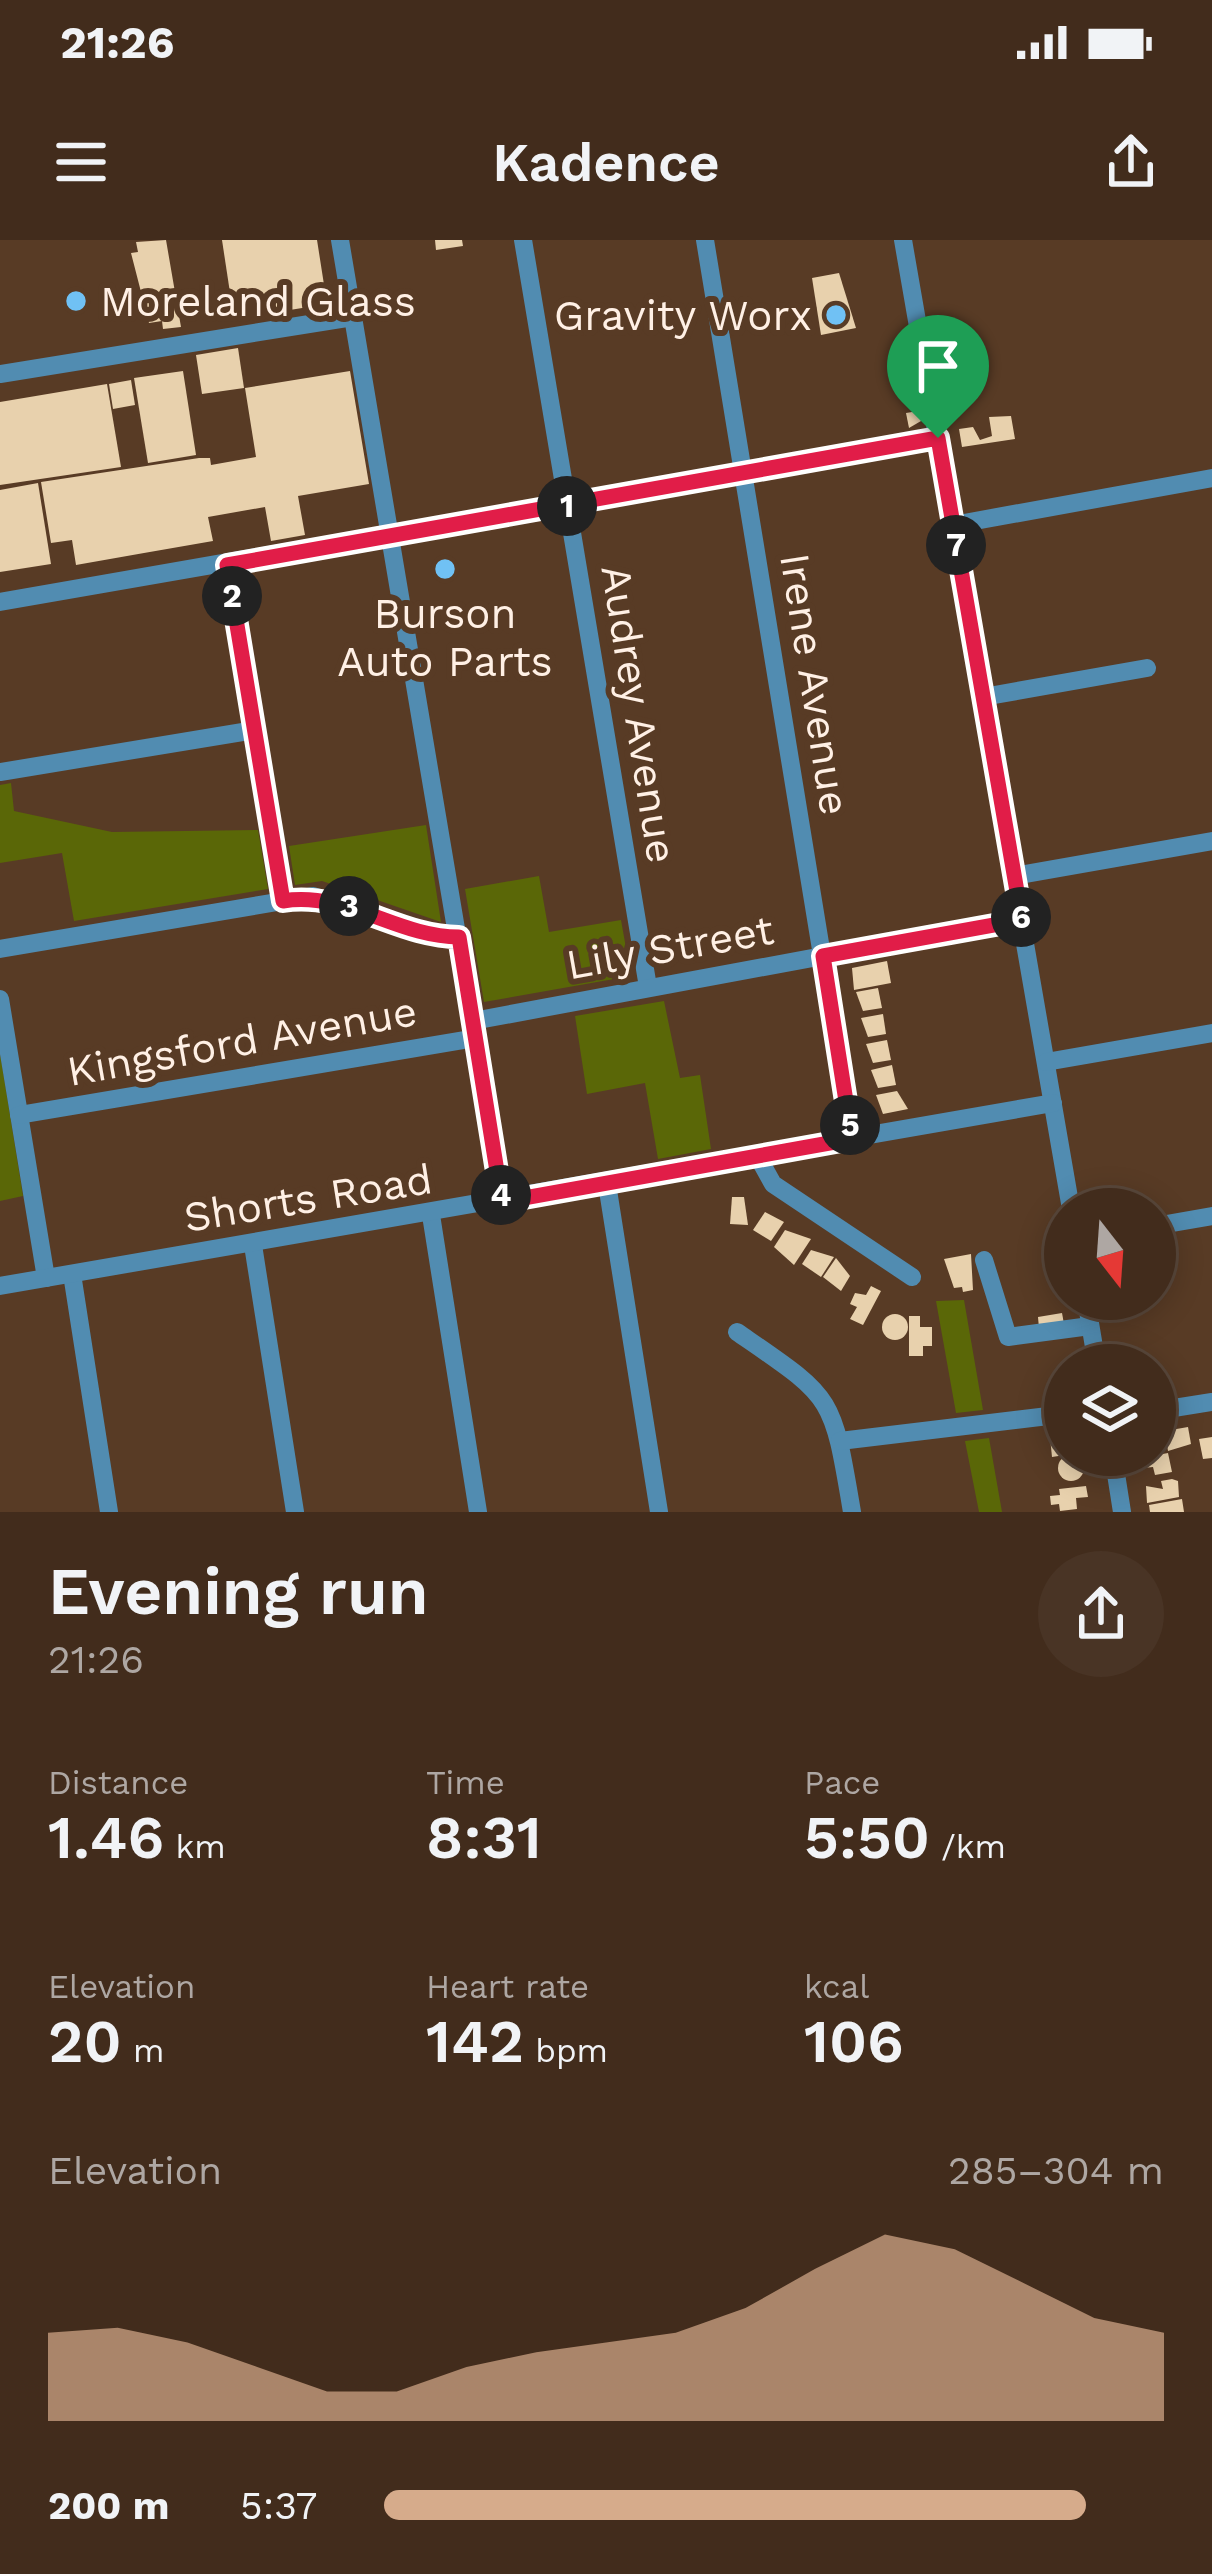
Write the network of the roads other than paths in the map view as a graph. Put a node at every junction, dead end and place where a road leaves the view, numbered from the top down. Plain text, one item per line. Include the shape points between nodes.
1 (340, 240) edge
2 (523, 240) edge
3 (705, 240) edge
4 (903, 240) edge
5 (353, 317) junction
6 (0, 374) edge
7 (938, 438) junction
8 (744, 474) junction
9 (1212, 478) edge
10 (568, 506) junction
11 (953, 525) junction
12 (393, 536) junction
13 (227, 565) junction
14 (0, 602) edge
15 (1147, 668) dead end
16 (983, 697) junction
17 (255, 730) junction
18 (0, 772) edge
19 (1212, 841) edge
20 (1014, 876) junction
21 (283, 901) junction
22 (1022, 920) junction
23 (459, 937) junction
24 (0, 949) edge
25 (823, 956) junction
26 (648, 987) junction
27 (0, 999) edge
28 (474, 1029) junction
29 (1212, 1033) edge
30 (1046, 1062) junction
31 (1053, 1103) junction
32 (19, 1115) junction
33 (852, 1139) junction
34 (758, 1157) junction
35 (607, 1184) junction
36 (1067, 1188) edge
37 (502, 1202) junction
38 (431, 1215) junction
39 (1212, 1216) edge
40 (1176, 1222) edge
41 (253, 1244) junction
42 (985, 1260) dead end
43 (72, 1274) junction
44 (912, 1277) dead end
45 (46, 1278) junction
46 (0, 1286) edge
47 (1089, 1320) edge
48 (1090, 1326) junction
49 (736, 1332) dead end
50 (1093, 1344) edge
51 (1212, 1402) edge
52 (1176, 1408) edge
53 (1044, 1417) edge
54 (839, 1441) junction
55 (1116, 1476) edge
56 (109, 1512) edge
57 (295, 1512) edge
58 (478, 1512) edge
59 (658, 1512) edge
60 (852, 1512) edge
61 (1122, 1512) edge

1 - 5 street
2 - 10 street, Audrey Avenue
3 - 8 street, Irene Avenue
4 - 7 street
5 - 6 street
5 - 12 street
7 - 8 street
7 - 11 street
8 - 10 street
8 - 25 street, Irene Avenue
9 - 11 street
10 - 12 street
10 - 26 street, Audrey Avenue
11 - 16 street
12 - 13 street
12 - 23 street
13 - 14 street
13 - 17 street
15 - 16 street
16 - 20 street
17 - 18 street
17 - 21 street
19 - 20 street
20 - 22 street
21 - 23 street via 323,897
21 - 24 street
22 - 25 street, Lily Street
22 - 30 street
23 - 28 street
25 - 26 street, Lily Street
25 - 33 street, Irene Avenue
26 - 28 street, Lily Street
27 - 32 street
28 - 32 street, Kingsford Avenue
28 - 37 street
29 - 30 street
30 - 31 street
31 - 33 street, Shorts Road
31 - 36 street
32 - 45 street
33 - 34 street, Shorts Road
34 - 35 street, Shorts Road
34 - 44 street via 773,1184
35 - 37 street, Shorts Road
35 - 59 street
37 - 38 street, Shorts Road
38 - 41 street, Shorts Road
38 - 58 street
39 - 40 street
41 - 43 street, Shorts Road
41 - 57 street
42 - 48 street via 1008,1337
43 - 45 street, Shorts Road
43 - 56 street
45 - 46 street, Shorts Road
47 - 48 street
48 - 50 street
49 - 54 street via 821,1392
51 - 52 street
53 - 54 street
54 - 60 street
55 - 61 street

